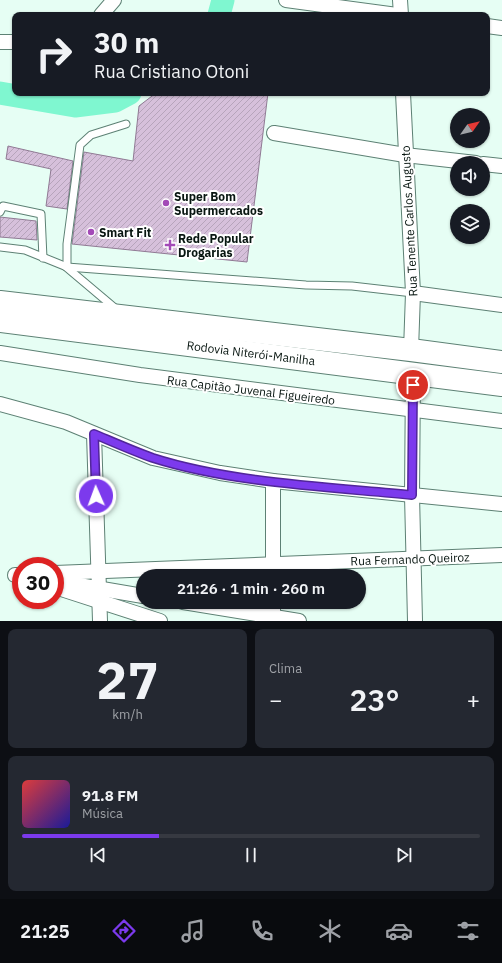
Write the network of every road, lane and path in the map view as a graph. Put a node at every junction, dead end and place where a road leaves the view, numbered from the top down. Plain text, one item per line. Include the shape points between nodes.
1 (114, 0) edge
2 (286, 0) edge
3 (400, 0) edge
4 (104, 12) edge
5 (375, 12) edge
6 (401, 12) edge
7 (490, 26) edge
8 (502, 28) edge
9 (0, 42) edge
10 (12, 42) edge
11 (403, 96) edge
12 (126, 124) dead end
13 (274, 134) dead end
14 (405, 155) junction
15 (450, 160) edge
16 (490, 165) edge
17 (502, 166) edge
18 (0, 212) edge
19 (0, 247) edge
20 (43, 258) junction
21 (66, 266) junction
22 (414, 293) junction
23 (0, 302) edge
24 (502, 305) edge
25 (125, 317) junction
26 (0, 321) edge
27 (411, 350) junction
28 (0, 353) edge
29 (502, 362) edge
30 (413, 373) junction
31 (502, 385) edge
32 (0, 404) edge
33 (412, 411) junction
34 (502, 421) edge
35 (94, 434) junction
36 (273, 481) junction
37 (412, 495) junction
38 (502, 504) edge
39 (502, 555) edge
40 (273, 569) edge
41 (64, 573) edge
42 (64, 583) edge
43 (64, 591) edge
44 (136, 595) edge
45 (226, 609) edge
46 (273, 609) edge
47 (100, 621) edge
48 (160, 621) edge
49 (273, 621) edge
50 (300, 621) edge
51 (415, 621) edge

1 - 4 street
2 - 5 street
3 - 6 street
7 - 8 street
9 - 10 street
11 - 14 street, Rua Tenente Carlos Augusto
12 - 21 lane via 91,135 80,145
13 - 14 street
14 - 15 street
14 - 22 street, Rua Tenente Carlos Augusto
16 - 17 street
18 - 20 lane via 3,206 41,214
19 - 20 lane via 25,250
20 - 21 lane
21 - 22 lane via 306,285 352,286
21 - 25 lane
22 - 24 street
22 - 27 street, Rua Tenente Carlos Augusto
23 - 25 highway, Rodovia Niterói-Manilha
25 - 27 highway, Rodovia Niterói-Manilha
26 - 30 highway, Rodovia Niterói-Manilha
27 - 29 highway, Rodovia Niterói-Manilha
28 - 33 street, Rua Capitão Juvenal Figueiredo via 140,375
30 - 31 highway, Rodovia Niterói-Manilha
30 - 33 street
32 - 35 street via 66,422
33 - 34 street, Rua Capitão Juvenal Figueiredo
33 - 37 street
35 - 36 street via 160,460
35 - 47 street
36 - 37 street
36 - 40 street
37 - 38 street
37 - 51 street
39 - 41 street, Rua Fernando Queiroz
42 - 44 street
43 - 48 street
45 - 50 street
46 - 49 street

